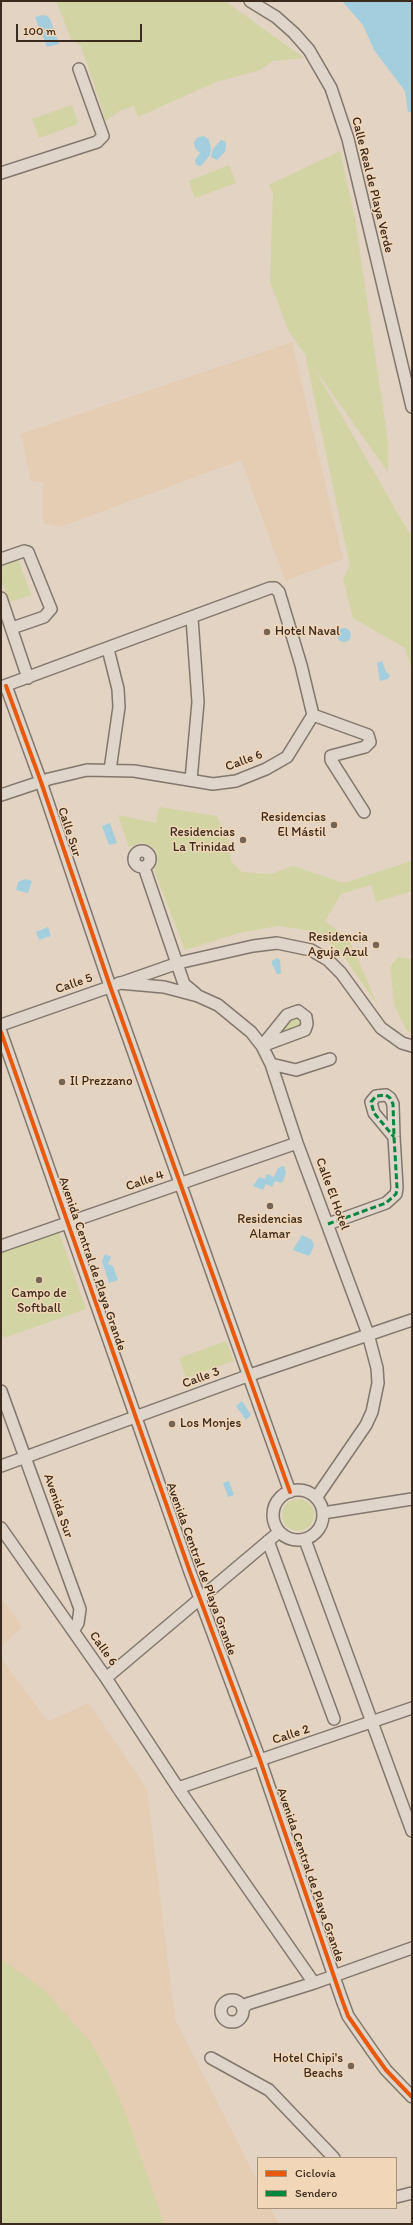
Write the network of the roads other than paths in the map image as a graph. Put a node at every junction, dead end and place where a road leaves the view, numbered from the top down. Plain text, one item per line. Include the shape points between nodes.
1 (250, 1) edge
2 (80, 69) dead end
3 (1, 173) edge
4 (412, 407) edge
5 (1, 559) edge
6 (1, 598) edge
7 (192, 618) junction
8 (12, 628) junction
9 (108, 649) junction
10 (28, 678) junction
11 (3, 686) edge
12 (312, 715) junction
13 (110, 770) junction
14 (191, 780) junction
15 (42, 782) junction
16 (1, 795) edge
17 (364, 812) dead end
18 (144, 867) dead end
19 (178, 963) junction
20 (114, 985) junction
21 (198, 996) junction
22 (1, 1025) edge
23 (1, 1032) edge
24 (412, 1046) edge
25 (330, 1059) dead end
26 (271, 1064) junction
27 (394, 1137) dead end
28 (298, 1143) junction
29 (180, 1184) junction
30 (67, 1223) junction
31 (328, 1224) junction
32 (1, 1246) edge
33 (412, 1320) edge
34 (368, 1334) junction
35 (250, 1375) junction
36 (1, 1391) edge
37 (135, 1417) junction
38 (27, 1458) junction
39 (1, 1466) edge
40 (290, 1492) junction
41 (316, 1498) junction
42 (412, 1499) edge
43 (323, 1513) junction
44 (1, 1528) edge
45 (279, 1532) junction
46 (305, 1540) junction
47 (268, 1541) junction
48 (200, 1596) junction
49 (73, 1631) junction
50 (106, 1678) junction
51 (412, 1708) edge
52 (334, 1719) dead end
53 (372, 1723) junction
54 (260, 1760) junction
55 (178, 1788) junction
56 (412, 1831) edge
57 (412, 1948) edge
58 (334, 1977) junction
59 (314, 1983) junction
60 (243, 2009) dead end
61 (211, 2058) dead end
62 (412, 2097) edge
63 (333, 2157) edge
64 (412, 2193) edge
65 (397, 2197) edge

1 - 4 street, Calle Real de Playa Verde via 276,16 294,33 309,50 331,88 348,138
2 - 3 street via 103,136 97,142
5 - 8 street via 28,552 50,609 44,617
6 - 8 street
7 - 9 street
7 - 12 street via 275,588 301,665
7 - 14 street via 198,702
8 - 10 street
9 - 10 street
9 - 13 street via 118,689 119,707
10 - 11 street
11 - 15 street, Calle Sur
12 - 14 street, Calle 6 via 287,757 266,769 228,782 213,784
12 - 17 street via 368,735 370,742 365,747 331,756 331,760
13 - 14 street, Calle 6
13 - 15 street, Calle 6 via 70,772
15 - 16 street, Calle 6
15 - 20 street, Calle Sur
18 - 19 street
19 - 20 street, Calle 5
19 - 21 street via 184,984
19 - 24 street, Calle 5 via 265,944 289,944 311,950 328,960 341,973 381,1028 402,1043
20 - 21 street, Calle El Hotel via 164,987
20 - 22 street, Calle 5
20 - 29 street, Calle Sur
21 - 26 street, Calle El Hotel via 218,1005 239,1020 262,1046
23 - 30 street, Avenida Central de Playa Grande
25 - 26 street via 296,1070
26 - 28 street, Calle El Hotel
27 - 31 street via 397,1188 394,1196 386,1203
28 - 29 street, Calle 4
28 - 31 street, Calle El Hotel
29 - 30 street, Calle 4
29 - 35 street, Calle Sur
30 - 32 street, Calle 4
30 - 37 street, Avenida Central de Playa Grande
31 - 34 street, Calle El Hotel
33 - 34 street, Calle 3
34 - 35 street, Calle 3
34 - 41 street, Calle El Hotel via 377,1368 376,1402 366,1425
35 - 37 street, Calle 3
35 - 40 street, Calle Sur
36 - 38 street, Avenida Sur
37 - 38 street, Calle 3
37 - 48 street, Avenida Central de Playa Grande
38 - 39 street, Calle 3
38 - 49 street, Avenida Sur via 80,1609 78,1622
40 - 41 street via 304,1491
40 - 45 street via 283,1496 274,1509 275,1525
41 - 43 street
42 - 43 street
43 - 46 street via 319,1530
44 - 49 street, Calle 6
45 - 46 street via 296,1541
45 - 47 street
46 - 53 street
47 - 48 street
47 - 52 street
48 - 50 street
48 - 54 street, Avenida Central de Playa Grande
49 - 50 street, Calle 6
50 - 55 street, Calle 6
51 - 53 street, Calle 2
53 - 54 street, Calle 2
53 - 56 street
54 - 55 street, Calle 2
54 - 58 street, Avenida Central de Playa Grande
55 - 59 street, Calle 6
57 - 58 street
58 - 59 street
58 - 62 street, Avenida Central de Playa Grande via 348,2016 386,2070
59 - 60 street via 247,2004
61 - 63 street via 268,2090
64 - 65 street

